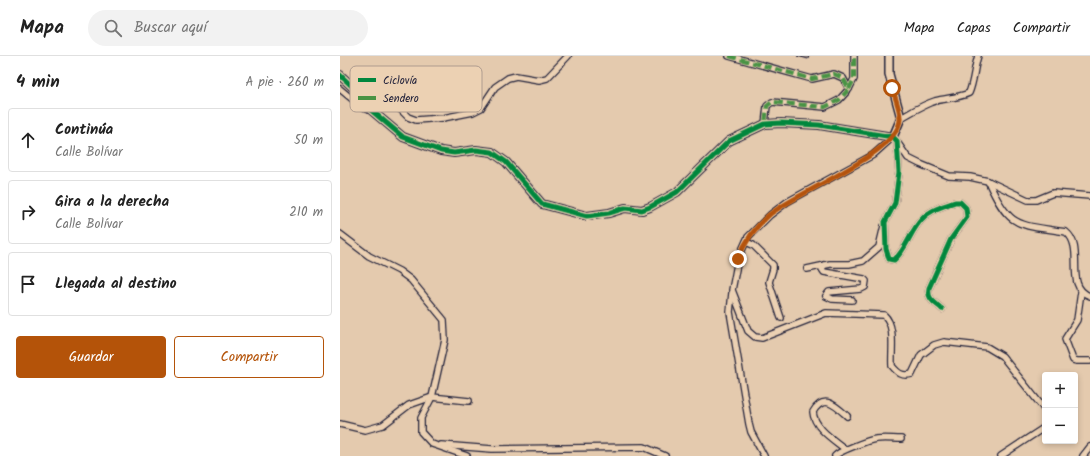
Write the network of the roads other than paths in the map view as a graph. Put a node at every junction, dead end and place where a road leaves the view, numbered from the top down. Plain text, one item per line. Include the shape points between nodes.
1 (568, 56) edge
2 (728, 56) edge
3 (854, 56) edge
4 (889, 56) edge
5 (978, 56) edge
6 (340, 74) edge
7 (350, 85) edge
8 (340, 89) edge
9 (849, 89) junction
10 (350, 97) edge
11 (482, 107) edge
12 (375, 112) edge
13 (402, 112) edge
14 (473, 112) edge
15 (900, 118) junction
16 (766, 124) junction
17 (895, 139) junction
18 (988, 181) junction
19 (1090, 196) edge
20 (885, 222) junction
21 (340, 234) edge
22 (746, 242) junction
23 (824, 266) junction
24 (807, 269) dead end
25 (732, 290) junction
26 (1081, 292) junction
27 (1090, 296) edge
28 (852, 300) dead end
29 (942, 309) dead end
30 (781, 318) dead end
31 (1090, 361) edge
32 (432, 396) junction
33 (469, 402) dead end
34 (1043, 408) edge
35 (847, 416) dead end
36 (340, 424) edge
37 (1042, 429) edge
38 (902, 439) dead end
39 (432, 444) junction
40 (1090, 447) edge
41 (845, 448) junction
42 (467, 456) edge
43 (665, 456) edge
44 (764, 456) edge
45 (835, 456) edge
46 (1001, 456) edge
47 (1083, 456) edge

1 - 11 street via 548,78 539,80 516,76 502,81
2 - 9 street via 812,78 834,74 843,78
3 - 9 street via 854,79
4 - 15 street via 890,74
5 - 15 street via 969,93 930,103
6 - 7 street
8 - 10 street
9 - 16 street via 839,100 825,107 772,102 767,106
12 - 16 street via 403,137 441,151 492,152 506,162 542,204 587,216 625,208 642,210 650,207 677,192 729,141
13 - 14 street via 416,120
15 - 17 street
16 - 17 street via 819,125
17 - 18 street via 908,158 920,164 949,176
17 - 20 street via 897,190 895,203
17 - 22 street via 873,155 788,202 758,225
18 - 19 street via 1028,200 1036,200 1053,193
18 - 26 street via 999,205 1012,220 1020,225 1066,232 1071,236 1076,249 1077,285
20 - 23 street via 880,247 873,254 863,261
20 - 29 street via 888,256 894,260 900,255 915,227 927,214 955,202 964,204 966,217 951,239 929,288 930,299
21 - 32 street via 369,256 412,280 444,320 445,340
22 - 25 street via 738,259
22 - 30 street via 753,245 773,264 769,282
23 - 24 street
23 - 28 street via 824,272 866,281 865,287 861,289 830,292 826,296 832,299
25 - 34 street via 748,331 755,337 762,338 826,313 884,314 890,320 892,366 899,374 906,376 912,374 921,355 934,344 944,342 987,347 1002,356
25 - 44 street via 730,312 749,424
26 - 27 street
26 - 31 street via 1077,320 1065,339 1073,360
32 - 33 street
32 - 36 street via 409,405 383,425 365,430
32 - 39 street via 421,418 421,432
35 - 41 street via 830,402 819,405 813,412 819,426
37 - 46 street
38 - 41 street via 874,439 862,445
39 - 42 street
39 - 43 street via 492,449 644,447
40 - 47 street
41 - 45 street

